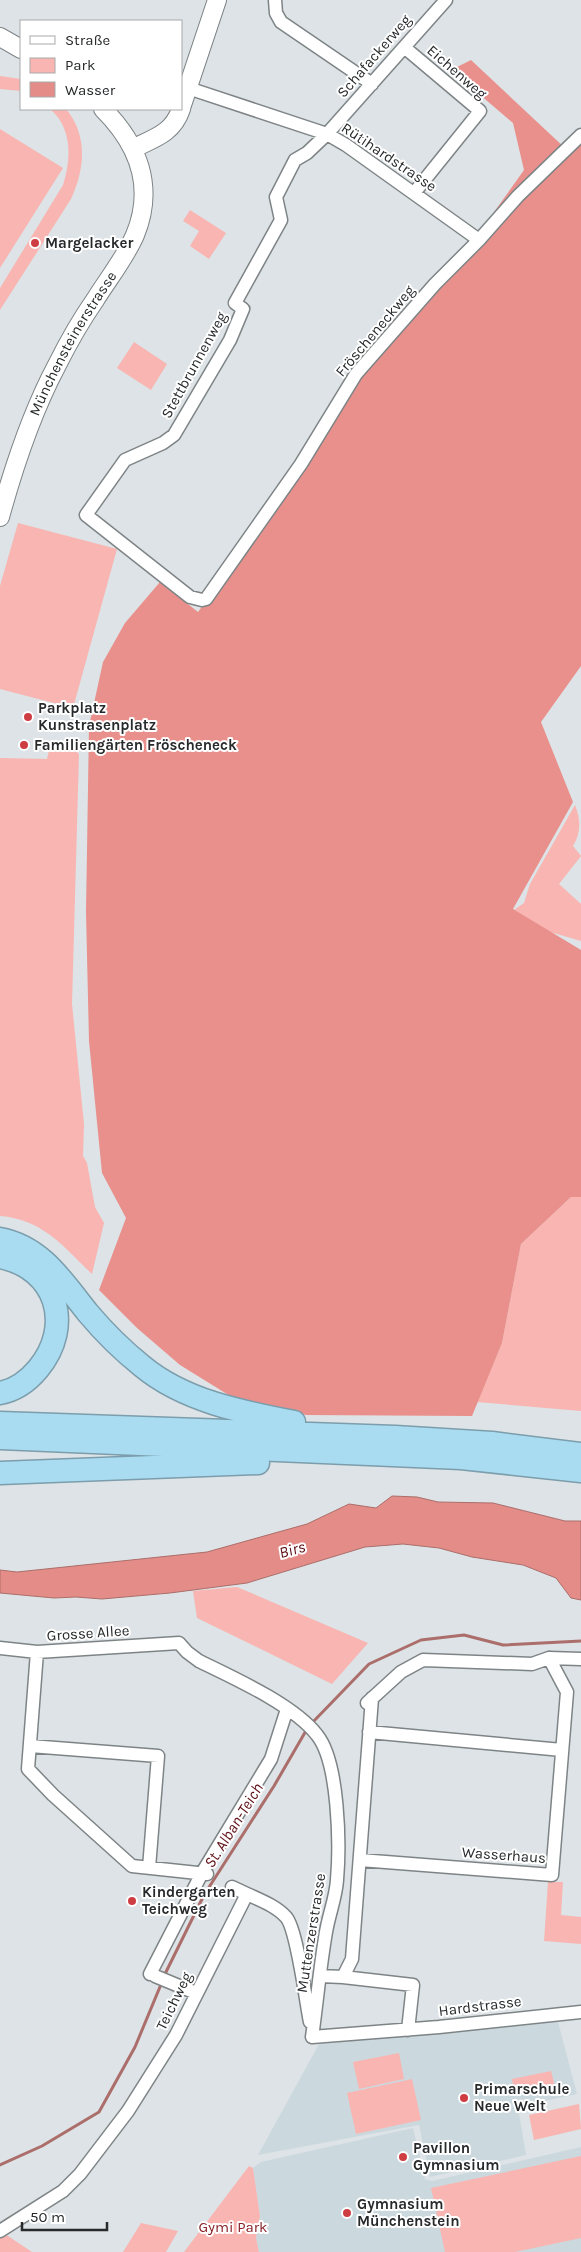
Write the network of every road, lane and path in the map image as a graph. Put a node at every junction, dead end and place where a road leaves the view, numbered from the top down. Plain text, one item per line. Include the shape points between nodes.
1 (217, 0) edge
2 (275, 0) edge
3 (444, 1) edge
4 (0, 37) edge
5 (404, 47) junction
6 (20, 48) edge
7 (372, 84) junction
8 (188, 88) junction
9 (182, 105) edge
10 (104, 110) edge
11 (180, 110) edge
12 (327, 134) junction
13 (581, 136) edge
14 (134, 148) junction
15 (414, 193) junction
16 (479, 240) junction
17 (0, 517) edge
18 (158, 573) joint
19 (0, 1239) edge
20 (0, 1257) edge
21 (0, 1393) edge
22 (0, 1423) edge
23 (395, 1437) junction
24 (0, 1438) edge
25 (581, 1454) edge
26 (551, 1468) junction
27 (581, 1471) edge
28 (0, 1473) edge
29 (179, 1643) joint
30 (0, 1648) edge
31 (37, 1652) junction
32 (549, 1658) junction
33 (581, 1659) edge
34 (287, 1709) junction
35 (369, 1732) junction
36 (30, 1746) junction
37 (562, 1750) junction
38 (360, 1860) junction
39 (149, 1868) junction
40 (204, 1874) junction
41 (232, 1887) dead end
42 (246, 1894) junction
43 (320, 1976) junction
44 (343, 1977) junction
45 (196, 1993) junction
46 (581, 2012) edge
47 (408, 2030) junction
48 (312, 2037) junction
49 (0, 2231) edge

1 - 8 main road
2 - 7 street via 276,14 281,22
3 - 5 street, Schafackerweg
4 - 6 main road
5 - 7 street, Schafackerweg
5 - 15 street, Eichenweg via 480,111
7 - 12 street, Schafackerweg
8 - 9 main road
8 - 12 street, Rütihardstrasse
10 - 14 main road, Münchensteinerstrasse via 121,127
11 - 14 main road via 176,123 169,130
12 - 15 street, Rütihardstrasse
12 - 18 street, Stettbrunnenweg via 295,160 278,192 276,197 281,220 235,303 243,309 233,333 174,435 125,460 86,515
13 - 16 street, Fröscheneckweg via 518,196
14 - 17 main road, Münchensteinerstrasse via 142,174 143,192 135,235 56,365 30,427
15 - 16 street, Rütihardstrasse
16 - 18 street, Fröscheneckweg via 435,284 356,374 301,464 206,599 190,597
19 - 23 highway via 20,1245 42,1258 118,1345 170,1386 239,1412 309,1425 372,1428
20 - 21 highway via 21,1262 41,1279 56,1306 59,1321 50,1354 40,1367 17,1388
22 - 23 highway
23 - 25 highway via 492,1443
24 - 26 highway via 461,1458
26 - 27 highway
26 - 28 highway via 490,1470 278,1463
29 - 31 street, Grosse Allee
29 - 34 street, Muttenzerstrasse via 199,1661
30 - 31 street, Grosse Allee
31 - 36 street
32 - 33 street
32 - 35 street via 532,1664 423,1660 401,1672 369,1701
32 - 37 street, Wasserhaus via 567,1692
34 - 40 street via 271,1758
34 - 43 street, Muttenzerstrasse via 317,1734 326,1749 331,1769 338,1881
35 - 37 street
35 - 38 street
36 - 39 street via 28,1769 53,1795 121,1858 132,1866
36 - 39 street via 158,1756
37 - 38 street, Wasserhaus via 552,1875
38 - 44 street via 352,1959
39 - 40 street
40 - 45 street via 152,1975
41 - 42 street
42 - 45 street, Teichweg
42 - 48 street via 288,1918 300,1963
43 - 44 street
43 - 48 street, Muttenzerstrasse
44 - 47 street via 413,1985
45 - 49 street, Teichweg via 164,2056 128,2111 80,2174 63,2191
46 - 47 street, Hardstrasse
47 - 48 street, Hardstrasse

